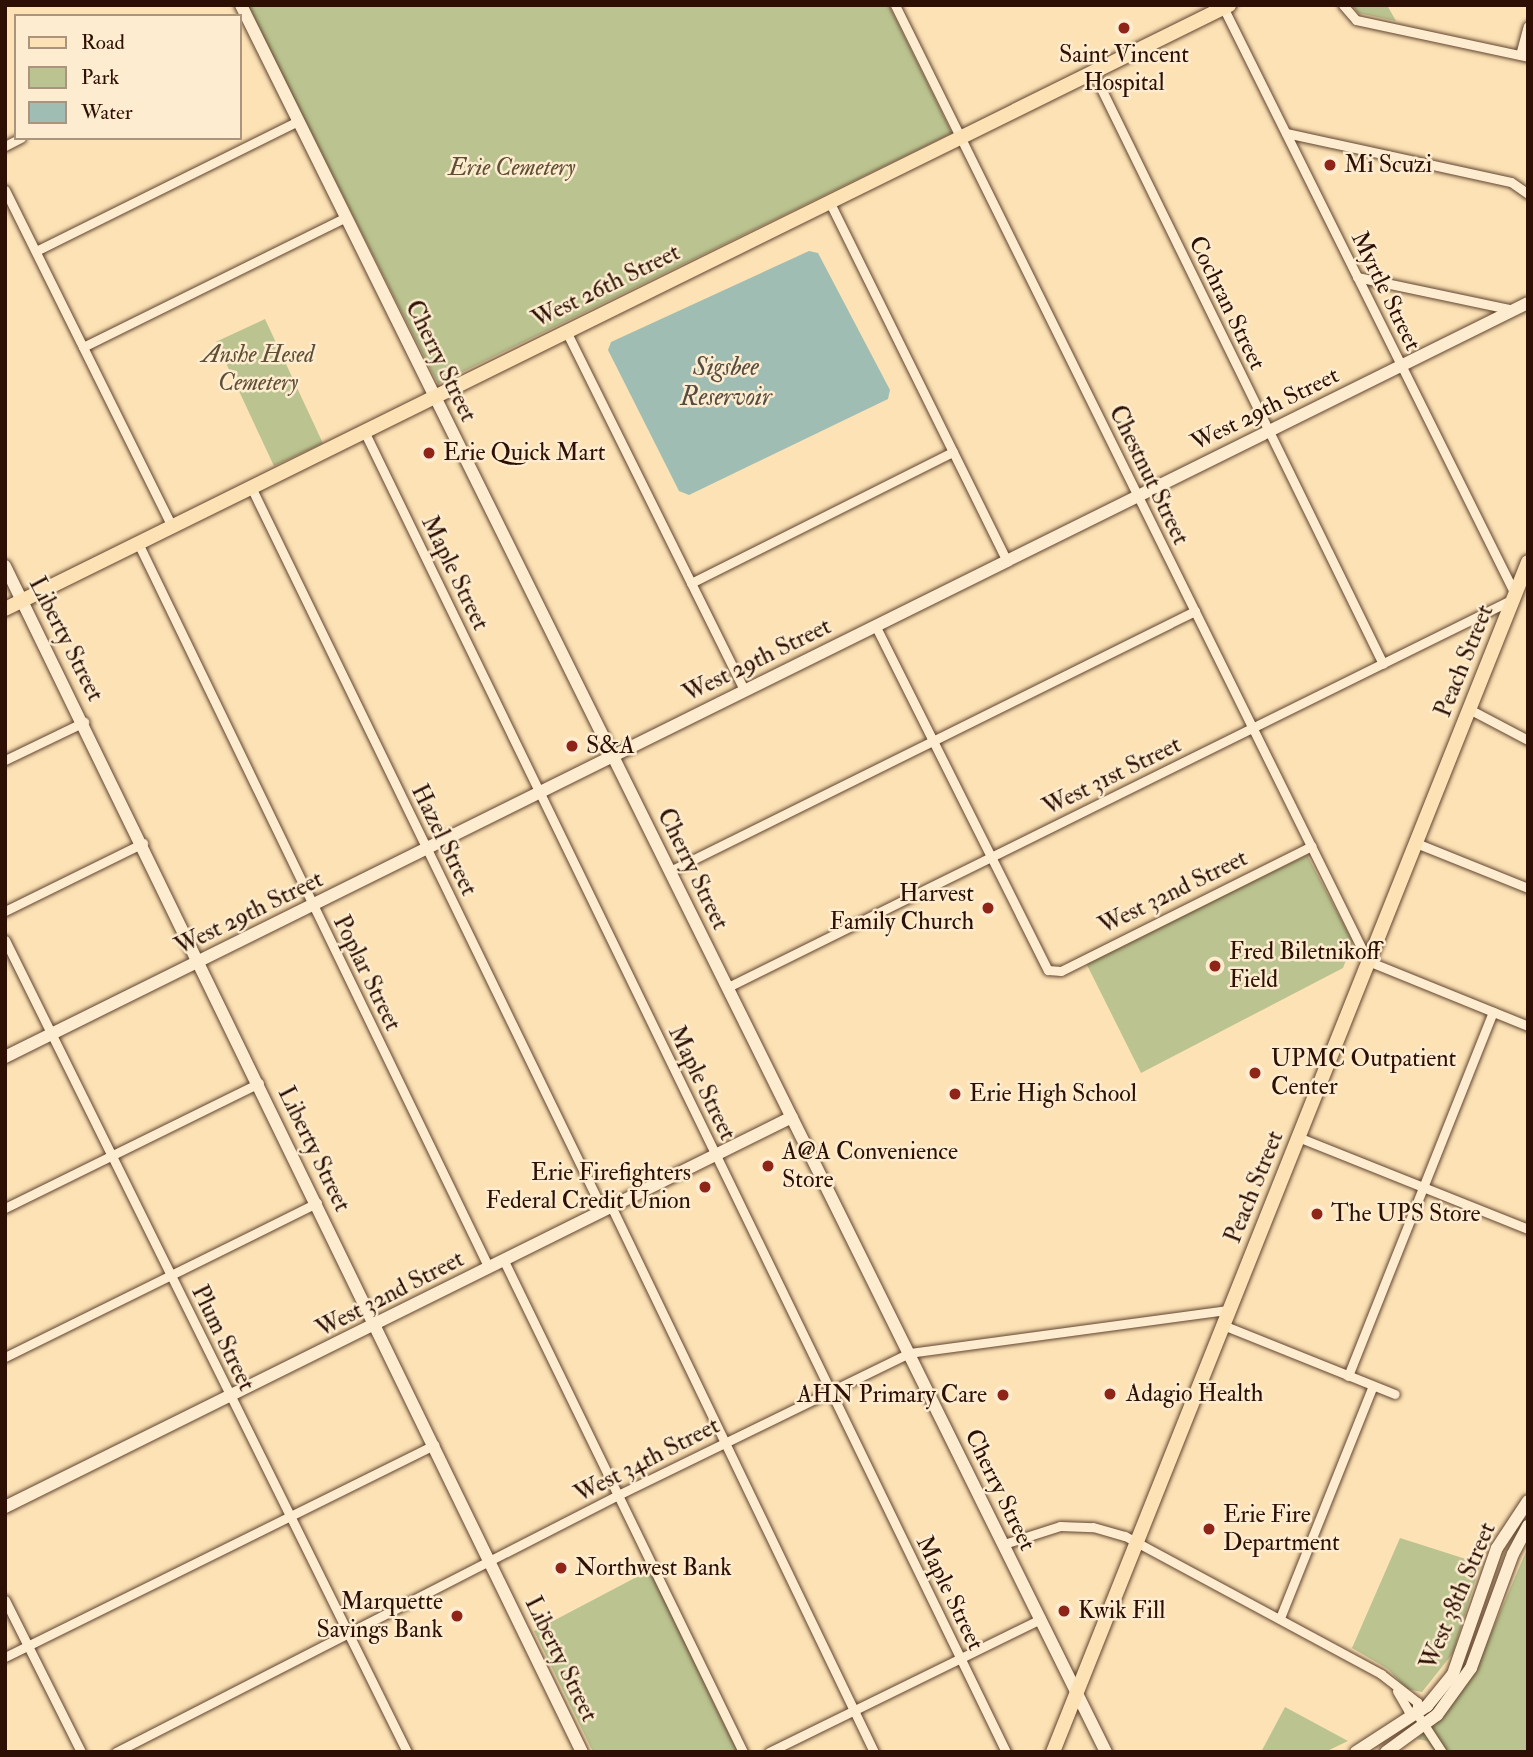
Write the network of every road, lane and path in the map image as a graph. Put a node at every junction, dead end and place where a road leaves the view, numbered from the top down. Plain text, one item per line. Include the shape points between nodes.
1 (241, 5) edge
2 (895, 5) edge
3 (1343, 5) edge
4 (1225, 6) edge
5 (1528, 26) edge
6 (245, 28) edge
7 (1524, 56) edge
8 (1093, 72) junction
9 (298, 121) junction
10 (1286, 133) junction
11 (960, 137) junction
12 (5, 190) edge
13 (1528, 194) edge
14 (829, 201) junction
15 (346, 217) junction
16 (36, 251) junction
17 (1357, 276) junction
18 (1528, 303) edge
19 (1514, 310) junction
20 (566, 331) junction
21 (83, 347) junction
22 (1401, 365) junction
23 (435, 396) junction
24 (365, 431) junction
25 (1269, 431) junction
26 (953, 452) junction
27 (251, 487) junction
28 (1138, 495) junction
29 (172, 526) junction
30 (138, 543) junction
31 (1007, 561) junction
32 (1528, 562) edge
33 (5, 566) edge
34 (691, 583) junction
35 (1514, 597) junction
36 (23, 600) junction
37 (5, 609) edge
38 (1195, 611) junction
39 (876, 625) junction
40 (1383, 664) junction
41 (744, 690) junction
42 (1469, 709) junction
43 (85, 722) junction
44 (1253, 728) junction
45 (1528, 740) edge
46 (932, 742) junction
47 (613, 755) junction
48 (5, 760) edge
49 (540, 792) junction
50 (1416, 843) junction
51 (143, 844) junction
52 (1312, 846) junction
53 (426, 848) junction
54 (991, 858) junction
55 (670, 871) junction
56 (1528, 888) edge
57 (313, 904) junction
58 (5, 911) edge
59 (5, 940) edge
60 (200, 961) junction
61 (1368, 961) junction
62 (728, 987) junction
63 (1493, 1012) junction
64 (1528, 1026) edge
65 (52, 1034) junction
66 (5, 1057) edge
67 (258, 1083) junction
68 (792, 1117) junction
69 (1298, 1137) junction
70 (715, 1154) junction
71 (111, 1155) junction
72 (1423, 1187) junction
73 (317, 1203) junction
74 (5, 1209) edge
75 (607, 1209) junction
76 (1528, 1229) edge
77 (504, 1261) junction
78 (489, 1268) junction
79 (171, 1276) junction
80 (1229, 1310) junction
81 (376, 1324) junction
82 (1223, 1325) junction
83 (909, 1353) junction
84 (5, 1357) edge
85 (1349, 1376) junction
86 (1373, 1386) junction
87 (831, 1391) junction
88 (1395, 1394) dead end
89 (231, 1397) junction
90 (724, 1443) junction
91 (434, 1445) junction
92 (618, 1495) junction
93 (1528, 1502) edge
94 (5, 1507) edge
95 (290, 1516) junction
96 (1527, 1527) edge
97 (1137, 1542) junction
98 (1004, 1544) junction
99 (491, 1562) junction
100 (5, 1600) edge
101 (1280, 1618) junction
102 (1041, 1619) junction
103 (350, 1636) junction
104 (28, 1646) junction
105 (5, 1657) edge
106 (960, 1658) junction
107 (1077, 1692) junction
108 (1439, 1703) junction
109 (853, 1710) junction
110 (1417, 1714) junction
111 (1425, 1726) junction
112 (81, 1752) edge
113 (116, 1752) edge
114 (407, 1752) edge
115 (582, 1752) edge
116 (743, 1752) edge
117 (769, 1752) edge
118 (874, 1752) edge
119 (1006, 1752) edge
120 (1053, 1752) edge
121 (1106, 1752) edge
122 (1356, 1752) edge
123 (1386, 1752) edge
124 (1442, 1752) edge

1 - 6 street, Cherry Street
2 - 11 street, Chestnut Street
3 - 7 street via 1356,20
4 - 8 main road, West 26th Street
4 - 10 street, Myrtle Street
5 - 7 street
6 - 9 street, Cherry Street
8 - 11 main road, West 26th Street
8 - 25 street, Cochran Street
9 - 15 street, Cherry Street
9 - 16 street
10 - 13 street via 1511,182
10 - 17 street, Myrtle Street
11 - 14 main road, West 26th Street
11 - 28 street, Chestnut Street
12 - 16 street
14 - 20 main road, West 26th Street
14 - 26 street
15 - 21 street
15 - 23 street, Cherry Street
16 - 21 street
17 - 19 street
17 - 22 street, Myrtle Street
18 - 19 street, West 29th Street
19 - 22 street, West 29th Street
20 - 23 main road, West 26th Street
20 - 34 street
21 - 29 street
22 - 25 street, West 29th Street
22 - 35 street, Myrtle Street
23 - 24 main road, West 26th Street
23 - 47 street, Cherry Street
24 - 27 main road, West 26th Street
24 - 49 street, Maple Street
25 - 28 street, West 29th Street
25 - 40 street, Cochran Street
26 - 31 street
26 - 34 street
27 - 29 main road, West 26th Street
27 - 53 street, Hazel Street
28 - 31 street, West 29th Street
28 - 38 street, Chestnut Street
29 - 30 main road, West 26th Street
30 - 36 main road, West 26th Street
30 - 57 street, Poplar Street
31 - 39 street, West 29th Street
32 - 35 main road, Peach Street
33 - 36 street, Liberty Street
34 - 41 street
35 - 40 street, West 31st Street
35 - 42 main road, Peach Street
36 - 37 main road, West 26th Street
36 - 43 street, Liberty Street
38 - 44 street, Chestnut Street
38 - 46 street
39 - 41 street, West 29th Street
39 - 46 street
40 - 44 street, West 31st Street
41 - 47 street, West 29th Street
42 - 45 street
42 - 50 main road, Peach Street
43 - 48 street
43 - 51 street, Liberty Street
44 - 52 street, Chestnut Street
44 - 54 street, West 31st Street
46 - 54 street
46 - 55 street
47 - 49 street, West 29th Street
47 - 55 street, Cherry Street
49 - 53 street, West 29th Street
49 - 70 street, Maple Street
50 - 56 street
50 - 61 main road, Peach Street
51 - 58 street
51 - 60 street, Liberty Street
52 - 54 street, West 32nd Street via 1053,972 1045,967
52 - 61 street, Chestnut Street
53 - 57 street, West 29th Street
53 - 75 street, Hazel Street
54 - 62 street, West 31st Street
55 - 62 street, Cherry Street
57 - 60 street, West 29th Street
57 - 78 street, Poplar Street
59 - 65 street, Plum Street
60 - 65 street, West 29th Street
60 - 67 street, Liberty Street
61 - 63 street
61 - 69 main road, Peach Street
62 - 68 street, Cherry Street
63 - 64 street
63 - 72 street
65 - 66 street, West 29th Street
65 - 71 street, Plum Street
67 - 71 street
67 - 73 street, Liberty Street
68 - 70 street, West 32nd Street
68 - 83 street, Cherry Street
69 - 72 street
69 - 80 main road, Peach Street
70 - 75 street, West 32nd Street
70 - 87 street, Maple Street
71 - 74 street
71 - 79 street, Plum Street
72 - 76 street
72 - 85 street
73 - 79 street
73 - 81 street, Liberty Street
75 - 77 street, West 32nd Street
75 - 90 street, Hazel Street
77 - 78 street, West 32nd Street
77 - 92 street
78 - 81 street, West 32nd Street
79 - 84 street
79 - 89 street, Plum Street
80 - 82 main road, Peach Street
80 - 83 street, West 34th Street
81 - 89 street, West 32nd Street
81 - 91 street, Liberty Street
82 - 85 street
82 - 97 main road, Peach Street
83 - 87 street, West 34th Street
83 - 98 street, Cherry Street
85 - 86 street
86 - 88 street
86 - 101 street
87 - 90 street, West 34th Street
87 - 106 street, Maple Street
89 - 94 street, West 32nd Street
89 - 95 street, Plum Street
90 - 92 street, West 34th Street
90 - 109 street, Hazel Street
91 - 95 street
91 - 99 street, Liberty Street
92 - 99 street, West 34th Street
92 - 116 street
93 - 108 street, West 38th Street via 1497,1548 1461,1658
95 - 103 street, Plum Street
95 - 104 street
96 - 108 street, West 38th Street via 1471,1668
97 - 98 street via 1103,1529 1071,1526 1037,1531
97 - 101 street
97 - 107 main road, Peach Street
98 - 102 street, Cherry Street
99 - 103 street, West 34th Street
99 - 115 street, Liberty Street
100 - 104 street
101 - 110 street via 1378,1671 1408,1710
102 - 106 street
102 - 107 street, Cherry Street
103 - 113 street, West 34th Street
103 - 114 street, Plum Street
104 - 105 street
104 - 112 street
106 - 109 street
106 - 119 street, Maple Street
107 - 120 main road, Peach Street
107 - 121 street, Cherry Street
108 - 110 street, West 38th Street
108 - 111 street, West 38th Street
109 - 117 street
109 - 118 street, Hazel Street
110 - 111 street
110 - 122 street, West 38th Street
111 - 123 street, West 38th Street
111 - 124 street

